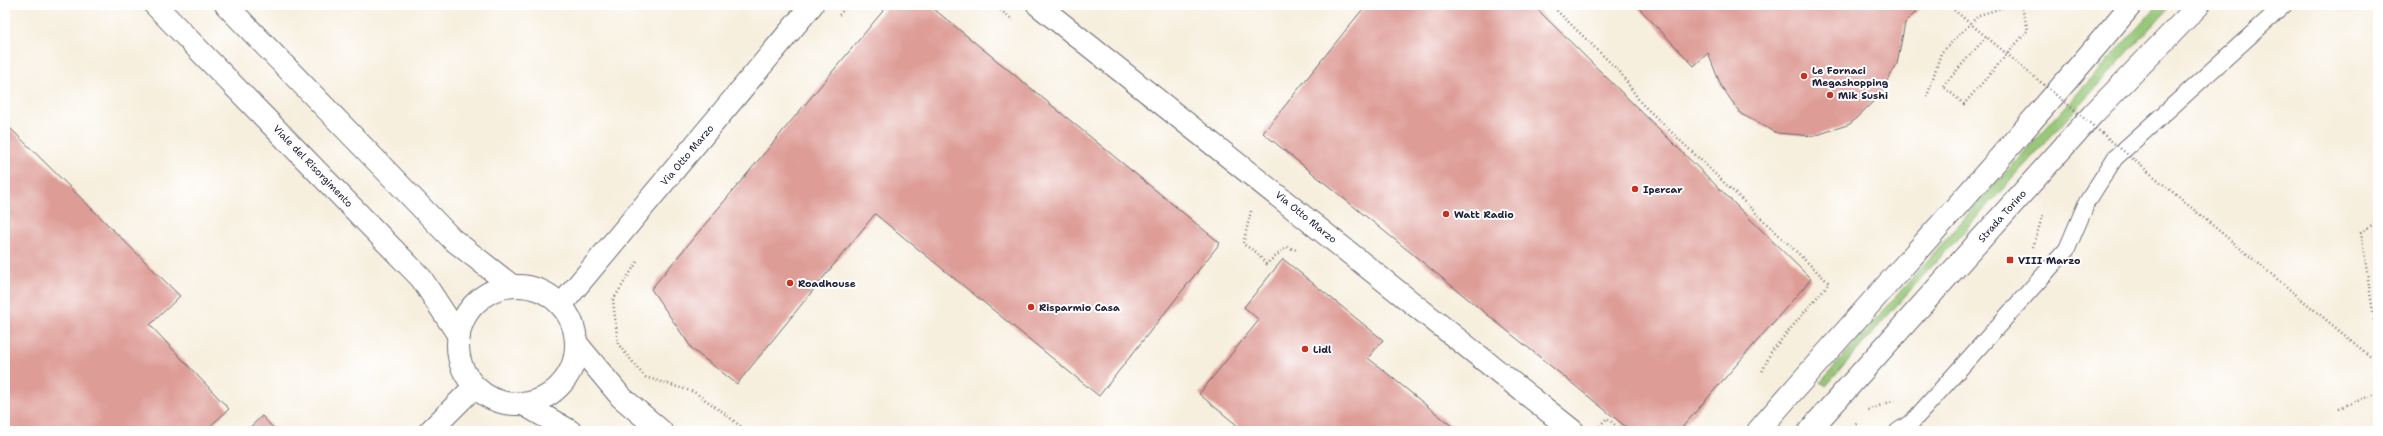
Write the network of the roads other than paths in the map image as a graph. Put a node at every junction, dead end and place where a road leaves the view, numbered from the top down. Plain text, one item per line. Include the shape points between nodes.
1 (226, 5) edge
2 (812, 5) edge
3 (1038, 5) edge
4 (2131, 5) edge
5 (2199, 5) edge
6 (2284, 5) edge
7 (159, 7) edge
8 (512, 286) junction
9 (562, 304) junction
10 (459, 336) junction
11 (577, 344) junction
12 (474, 387) junction
13 (525, 404) junction
14 (430, 431) edge
15 (570, 431) edge
16 (661, 431) edge
17 (1573, 431) edge
18 (1758, 431) edge
19 (1809, 431) edge
20 (1898, 431) edge

1 - 8 street via 452,239
2 - 9 street, Via Otto Marzo
3 - 17 street, Via Otto Marzo
4 - 18 street via 2059,91 1832,344
5 - 19 street, Strada Torino via 2093,114
6 - 20 lane via 2115,158 2087,202 2067,248 1912,422
7 - 10 street, Viale del Risorgimento via 421,278
8 - 9 street via 532,288 546,293
8 - 10 street via 494,291 477,302 465,317
9 - 11 street via 573,325
10 - 12 street via 458,354 464,371
11 - 13 street via 575,362 568,377 542,400
11 - 16 street via 622,397
12 - 13 street via 489,398 506,404
12 - 14 street
13 - 15 street

